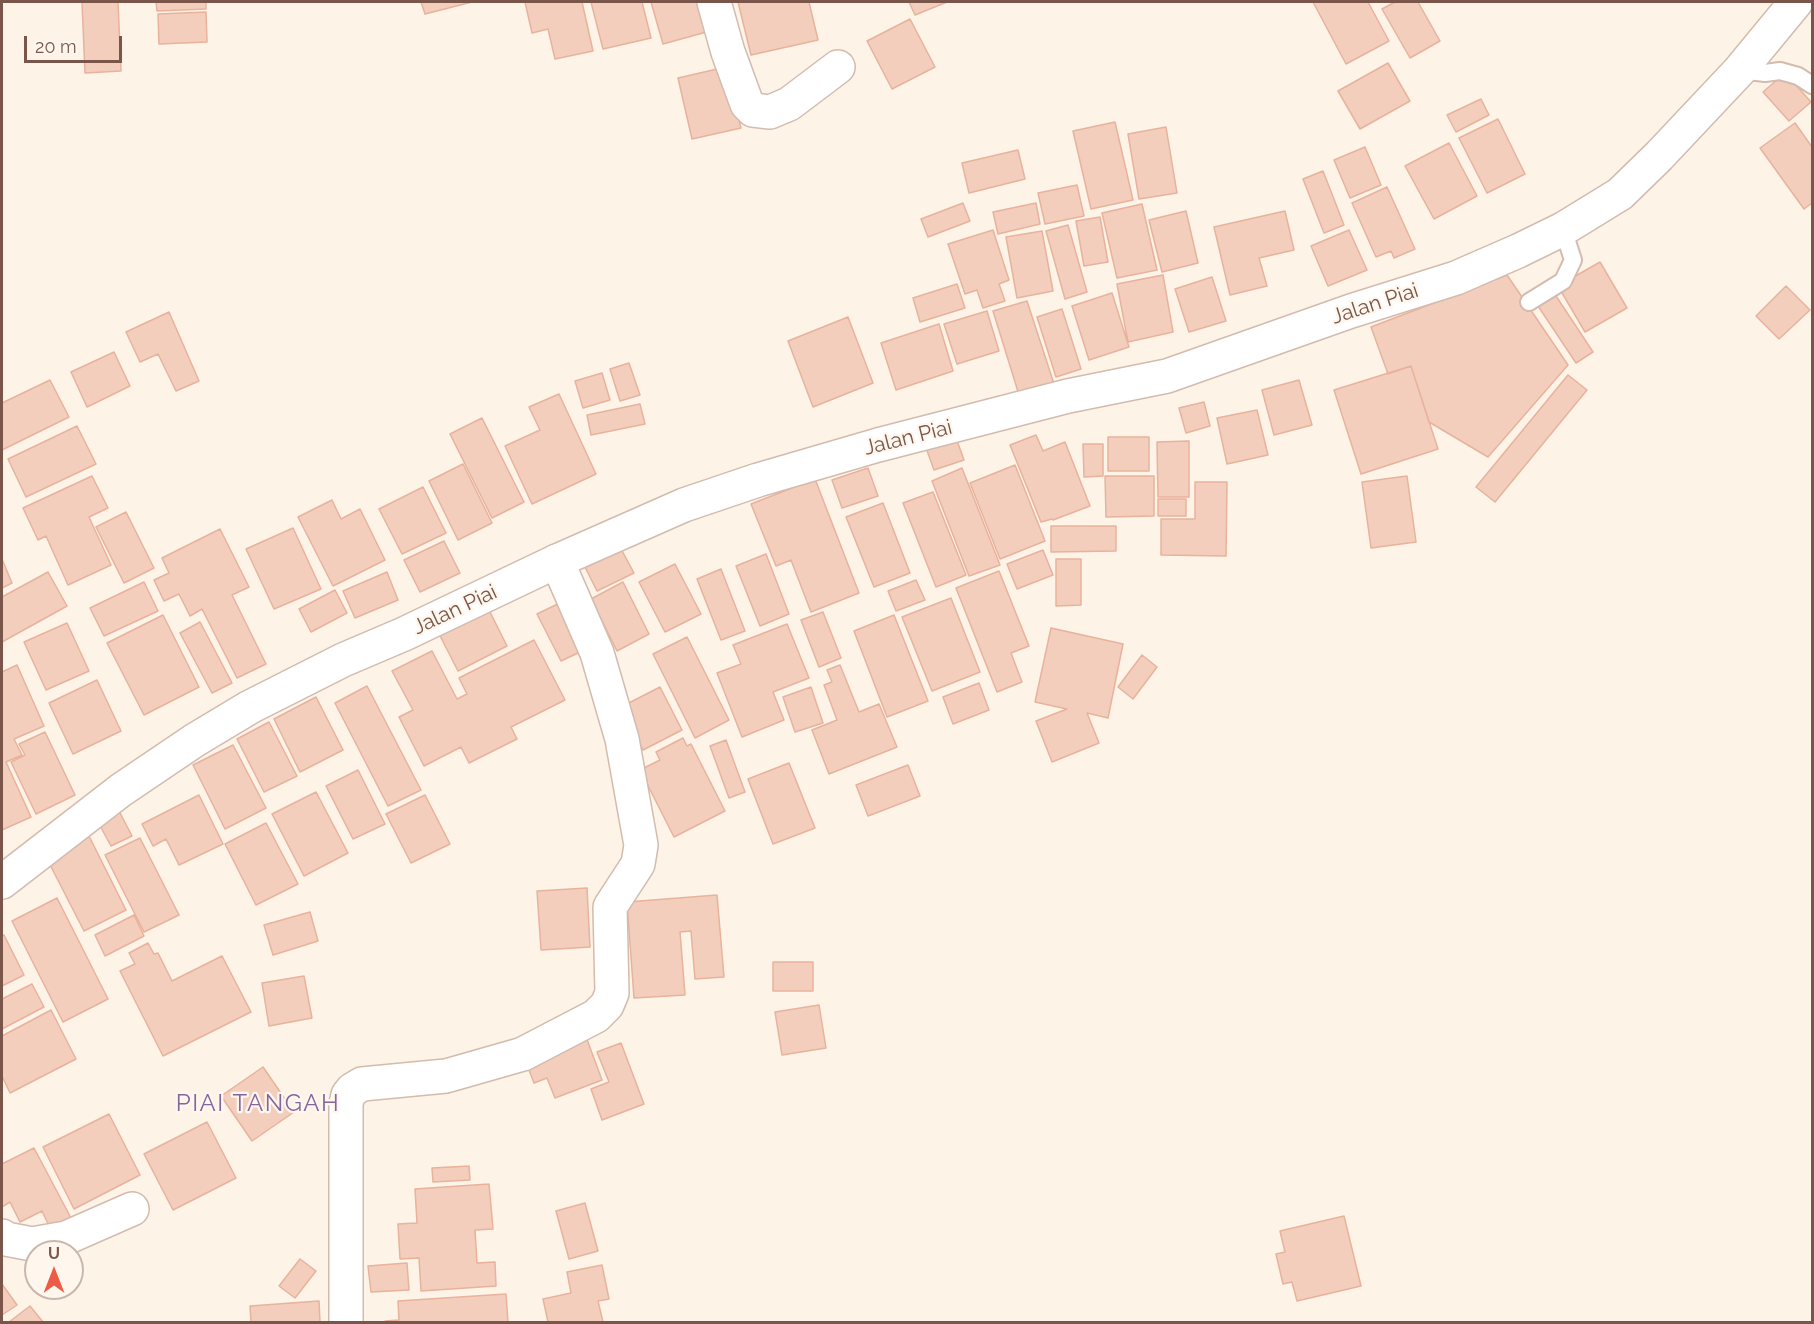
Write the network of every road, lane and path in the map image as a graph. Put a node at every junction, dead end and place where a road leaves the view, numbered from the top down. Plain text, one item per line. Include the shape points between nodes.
1 (714, 2) edge
2 (1796, 2) edge
3 (838, 67) dead end
4 (1740, 70) junction
5 (1812, 85) edge
6 (1563, 229) junction
7 (1529, 302) dead end
8 (557, 561) junction
9 (2, 882) edge
10 (132, 1209) dead end
11 (2, 1236) edge
12 (346, 1323) edge

1 - 3 street via 728,52 747,104 753,110 770,112 789,104
2 - 4 street, Jalan Piai
4 - 5 lane via 1780,71
4 - 6 street, Jalan Piai via 1620,194
6 - 7 lane via 1573,260 1563,280
6 - 8 street, Jalan Piai via 1456,278 1167,376 1068,396 758,480 684,505
8 - 9 street, Jalan Piai via 250,707 121,790
8 - 12 street via 597,653 622,739 641,845 638,864 610,907 612,993 596,1016 523,1054 446,1076 363,1084 348,1095
10 - 11 street via 66,1238 32,1244

